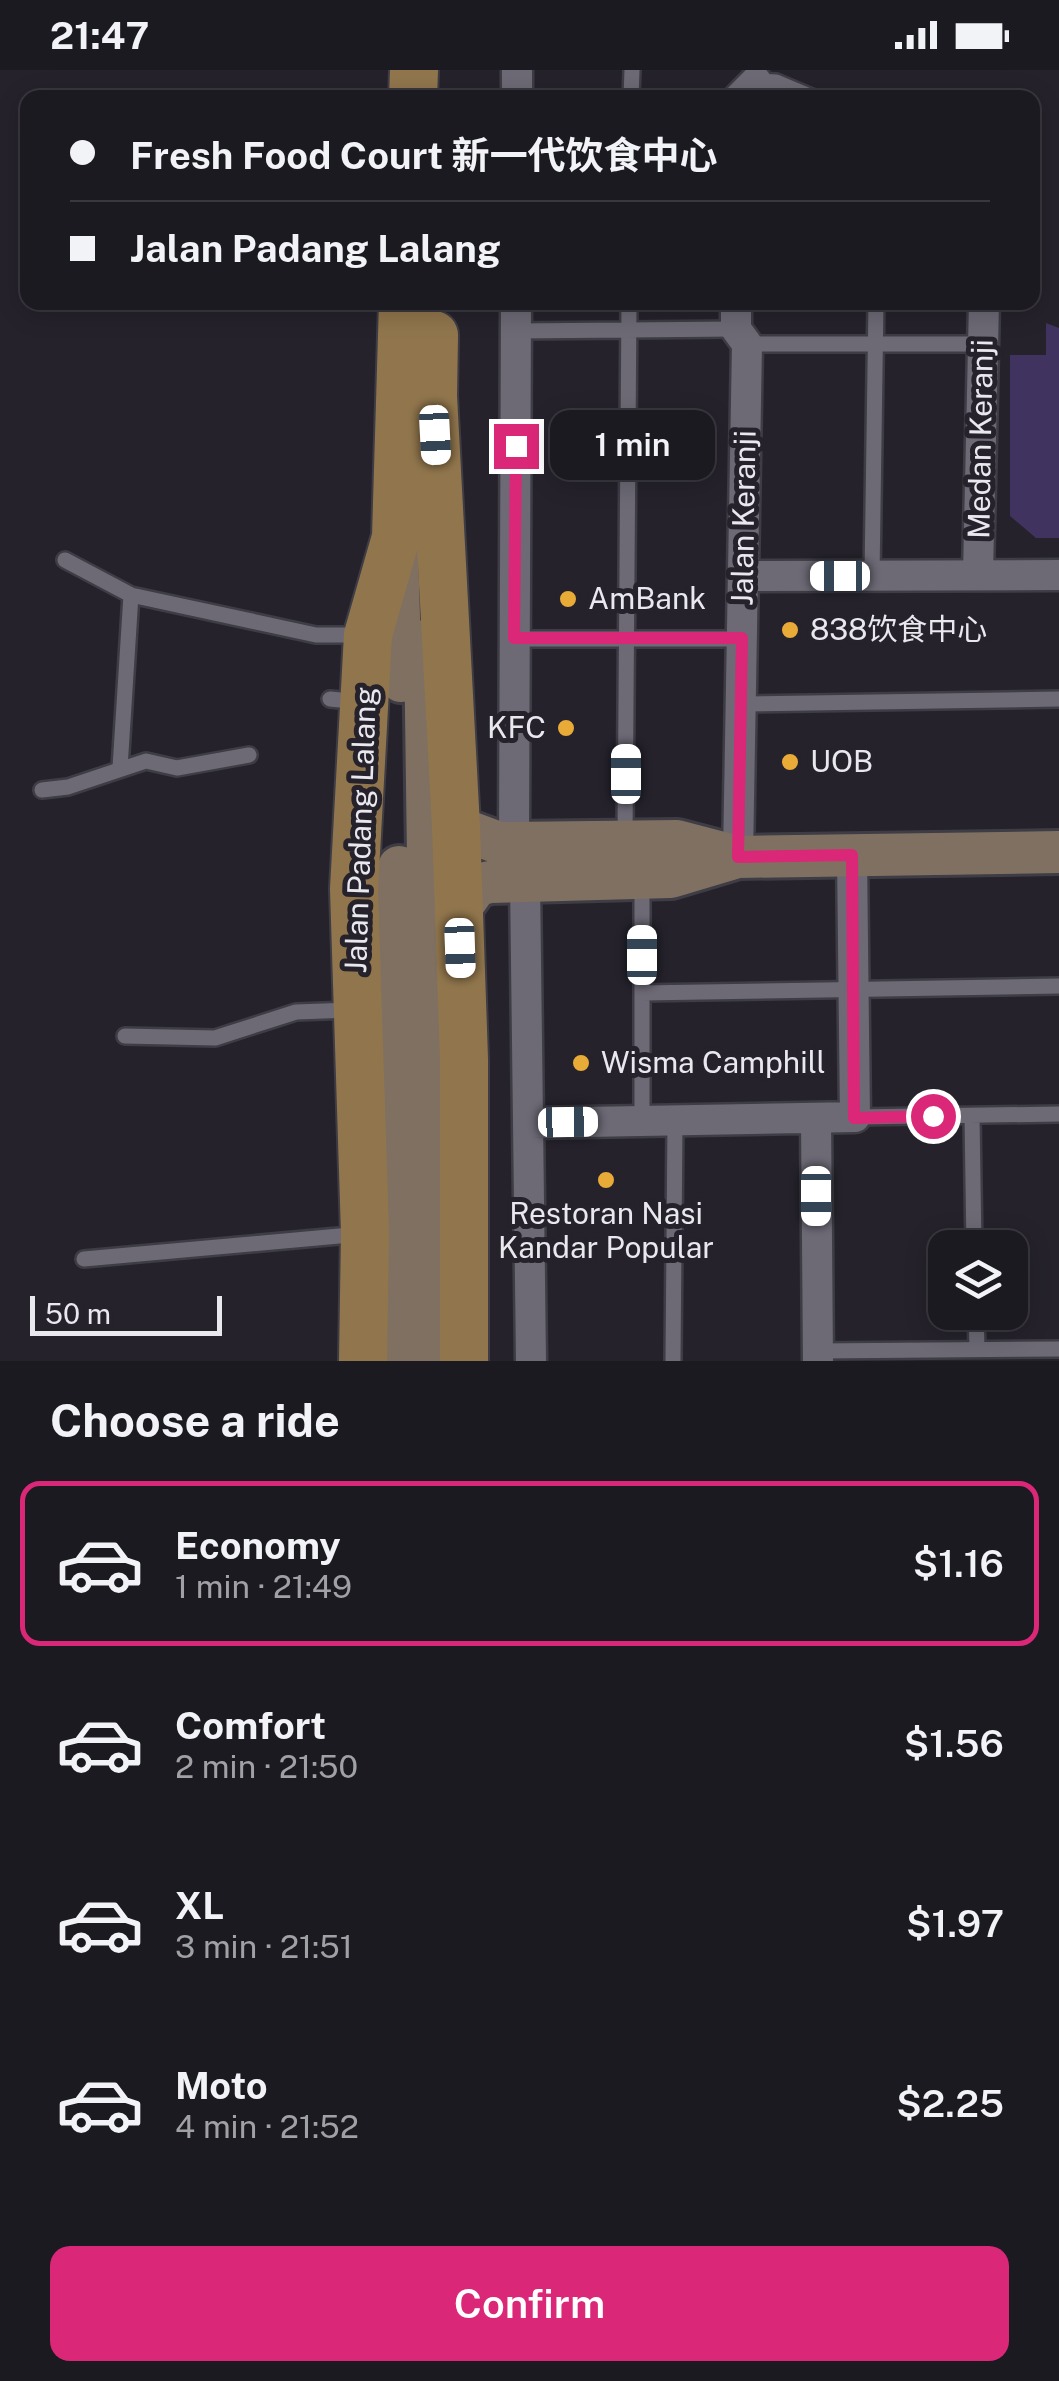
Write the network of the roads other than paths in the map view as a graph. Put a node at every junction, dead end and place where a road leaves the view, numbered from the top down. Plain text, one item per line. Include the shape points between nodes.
1 (748, 89) edge
2 (795, 90) edge
3 (403, 310) edge
4 (435, 310) edge
5 (630, 310) edge
6 (876, 310) edge
7 (984, 310) edge
8 (516, 316) edge
9 (740, 325) edge
10 (629, 330) junction
11 (876, 344) junction
12 (983, 344) junction
13 (396, 537) junction
14 (65, 560) dead end
15 (978, 575) junction
16 (1059, 575) edge
17 (743, 576) junction
18 (872, 576) junction
19 (131, 596) junction
20 (368, 635) junction
21 (514, 638) junction
22 (627, 638) junction
23 (742, 638) junction
24 (1059, 699) edge
25 (741, 704) junction
26 (249, 755) dead end
27 (120, 768) junction
28 (42, 790) dead end
29 (428, 816) junction
30 (1059, 852) edge
31 (852, 855) junction
32 (738, 857) junction
33 (634, 860) junction
34 (520, 862) junction
35 (459, 910) junction
36 (1059, 986) edge
37 (853, 989) junction
38 (642, 993) junction
39 (355, 1010) junction
40 (126, 1036) dead end
41 (1059, 1114) edge
42 (972, 1116) junction
43 (816, 1118) junction
44 (854, 1118) junction
45 (675, 1120) junction
46 (642, 1121) junction
47 (531, 1123) junction
48 (974, 1230) edge
49 (365, 1233) junction
50 (84, 1258) dead end
51 (976, 1330) edge
52 (977, 1349) junction
53 (1059, 1349) edge
54 (818, 1356) edge
55 (363, 1361) edge
56 (398, 1361) edge
57 (435, 1361) edge
58 (464, 1361) edge
59 (531, 1361) edge
60 (672, 1361) edge

1 - 2 lane via 776,82
3 - 13 main road, Jalan Padang Lalang
4 - 29 main road
5 - 10 lane
6 - 11 lane
7 - 12 street, Medan Keranji
8 - 10 lane
8 - 21 street
9 - 10 lane
9 - 11 lane
9 - 17 street, Jalan Keranji
10 - 22 lane
11 - 12 lane
11 - 18 lane
12 - 15 street, Medan Keranji
13 - 20 main road, Jalan Padang Lalang
13 - 29 street via 401,631
14 - 19 lane
15 - 16 street
15 - 18 street
17 - 18 street
17 - 23 street, Jalan Keranji
19 - 20 lane via 316,635
19 - 27 lane
20 - 39 main road, Jalan Padang Lalang via 348,701
21 - 22 lane
21 - 34 street
22 - 23 lane
22 - 33 lane
23 - 25 street, Jalan Keranji
24 - 25 lane
25 - 32 street, Jalan Keranji
26 - 27 lane via 176,768 146,761
27 - 28 lane via 68,788
29 - 34 street
29 - 35 main road
29 - 56 street
29 - 57 street
30 - 31 street
31 - 32 street
31 - 37 street
32 - 33 street via 671,877
33 - 34 street
33 - 38 lane
34 - 35 street via 477,885
34 - 47 street
35 - 58 main road
36 - 37 lane
37 - 38 lane
37 - 44 street
38 - 46 lane
39 - 40 lane via 296,1012 215,1038
39 - 49 main road, Jalan Padang Lalang
41 - 42 lane
42 - 44 lane
42 - 48 lane
43 - 44 street
43 - 45 street
43 - 54 street
45 - 46 street
45 - 60 lane
46 - 47 street
47 - 59 street
49 - 50 lane
49 - 55 main road, Jalan Padang Lalang
51 - 52 lane
52 - 53 lane
52 - 54 lane

